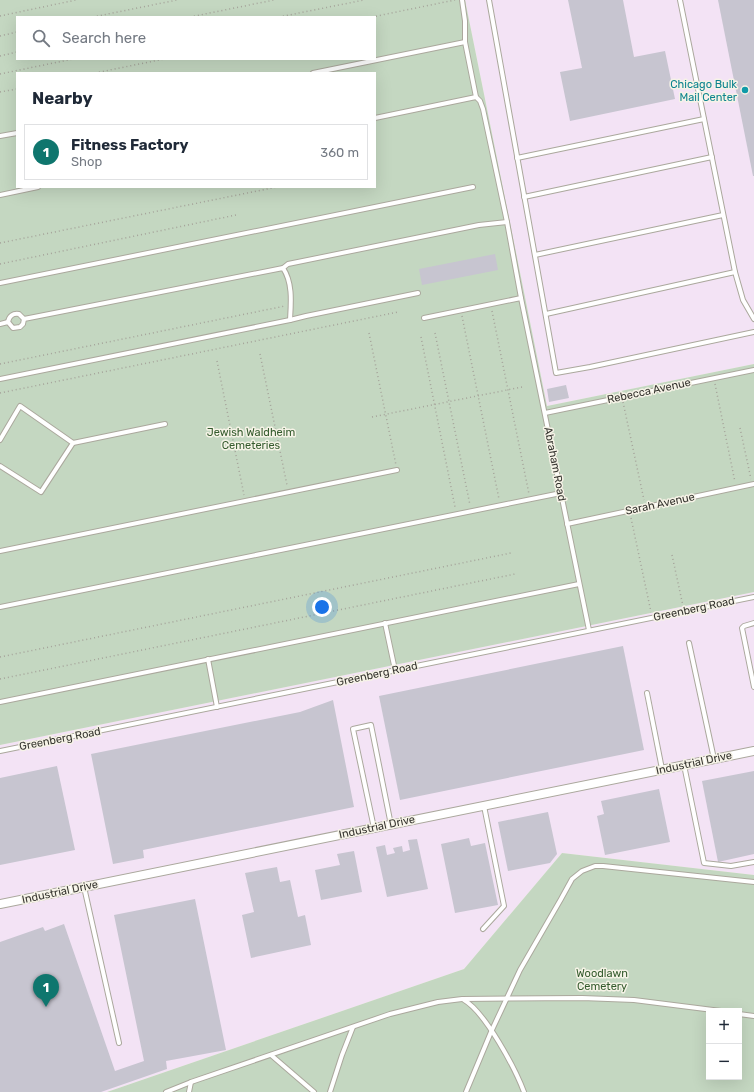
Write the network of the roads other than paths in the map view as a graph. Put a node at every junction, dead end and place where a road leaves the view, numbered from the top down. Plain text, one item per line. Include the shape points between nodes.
1 (462, 0) edge
2 (489, 0) edge
3 (680, 0) edge
4 (465, 42) junction
5 (318, 72) edge
6 (476, 97) junction
7 (376, 118) edge
8 (704, 119) junction
9 (16, 133) edge
10 (0, 136) edge
11 (712, 157) junction
12 (517, 158) junction
13 (473, 187) dead end
14 (33, 188) edge
15 (0, 195) edge
16 (524, 197) junction
17 (723, 215) junction
18 (507, 222) junction
19 (535, 255) junction
20 (283, 268) junction
21 (735, 272) junction
22 (0, 283) edge
23 (418, 292) dead end
24 (521, 298) junction
25 (546, 314) junction
26 (424, 318) dead end
27 (24, 319) junction
28 (754, 319) edge
29 (290, 320) junction
30 (8, 322) junction
31 (0, 324) edge
32 (754, 332) edge
33 (754, 370) edge
34 (0, 379) edge
35 (545, 413) junction
36 (165, 424) dead end
37 (0, 440) edge
38 (73, 443) junction
39 (0, 466) edge
40 (397, 470) road end
41 (752, 485) edge
42 (561, 493) junction
43 (567, 524) junction
44 (0, 551) edge
45 (579, 584) junction
46 (754, 597) edge
47 (0, 607) edge
48 (385, 623) junction
49 (754, 624) edge
50 (589, 630) junction
51 (689, 643) dead end
52 (208, 659) junction
53 (395, 670) junction
54 (754, 687) edge
55 (647, 693) dead end
56 (0, 702) edge
57 (217, 707) junction
58 (0, 751) edge
59 (754, 751) edge
60 (714, 759) junction
61 (684, 765) junction
62 (662, 769) junction
63 (484, 806) junction
64 (391, 825) junction
65 (374, 828) junction
66 (754, 862) edge
67 (754, 882) edge
68 (84, 887) junction
69 (0, 904) edge
70 (483, 929) dead end
71 (508, 998) junction
72 (462, 999) junction
73 (706, 1009) edge
74 (742, 1014) edge
75 (754, 1016) edge
76 (353, 1026) junction
77 (491, 1032) junction
78 (119, 1043) dead end
79 (271, 1055) junction
80 (191, 1082) junction
81 (166, 1092) edge
82 (189, 1092) edge
83 (314, 1092) edge
84 (330, 1092) edge
85 (466, 1092) edge
86 (524, 1092) edge

1 - 4 lane, Abraham Road
2 - 12 lane
3 - 8 lane
4 - 5 lane
4 - 6 lane, Abraham Road
6 - 7 lane
6 - 18 lane, Abraham Road via 483,108
8 - 11 lane
8 - 12 lane
9 - 10 lane
11 - 16 lane
11 - 17 lane
12 - 16 lane
13 - 22 lane
14 - 15 lane
16 - 19 lane
17 - 19 lane
17 - 21 lane
18 - 20 lane via 288,264
18 - 24 lane, Abraham Road
19 - 25 lane
20 - 27 lane
20 - 29 lane via 289,280
21 - 25 lane
21 - 28 lane via 743,300
23 - 29 lane
24 - 26 lane
24 - 35 lane, Abraham Road
25 - 32 lane via 556,373
27 - 30 lane via 19,314 14,314
27 - 30 lane via 18,328 14,328
29 - 34 lane
30 - 31 lane
33 - 35 lane, Rebecca Avenue
35 - 42 lane, Abraham Road
36 - 38 lane
37 - 38 lane via 20,406
38 - 39 lane via 41,492
40 - 44 lane
41 - 43 lane, Sarah Avenue
42 - 43 lane, Abraham Road
42 - 47 lane
43 - 45 lane, Abraham Road
45 - 48 lane
45 - 50 lane, Abraham Road
46 - 50 lane, Greenberg Road
48 - 52 lane
48 - 53 lane
49 - 54 lane via 742,628
50 - 53 lane, Greenberg Road
51 - 60 lane
52 - 56 lane
52 - 57 lane
53 - 57 lane, Greenberg Road
55 - 62 lane
57 - 58 lane, Greenberg Road
59 - 60 street, Industrial Drive
60 - 61 street, Industrial Drive
61 - 62 street, Industrial Drive
61 - 66 lane via 704,863 731,866
62 - 63 street, Industrial Drive
63 - 64 street, Industrial Drive
63 - 70 lane via 504,906
64 - 65 street, Industrial Drive
64 - 65 lane via 371,725 365,726 353,729
65 - 68 street, Industrial Drive
67 - 71 lane via 603,866 582,870 560,899 520,970
68 - 69 street, Industrial Drive
68 - 78 lane
71 - 72 lane
71 - 73 lane via 634,1000
71 - 77 lane
72 - 76 lane via 416,1007
72 - 77 lane via 475,1008
74 - 75 lane
76 - 79 lane
76 - 84 lane
77 - 85 lane
77 - 86 lane
79 - 80 lane
79 - 83 lane
80 - 81 lane
80 - 82 lane

